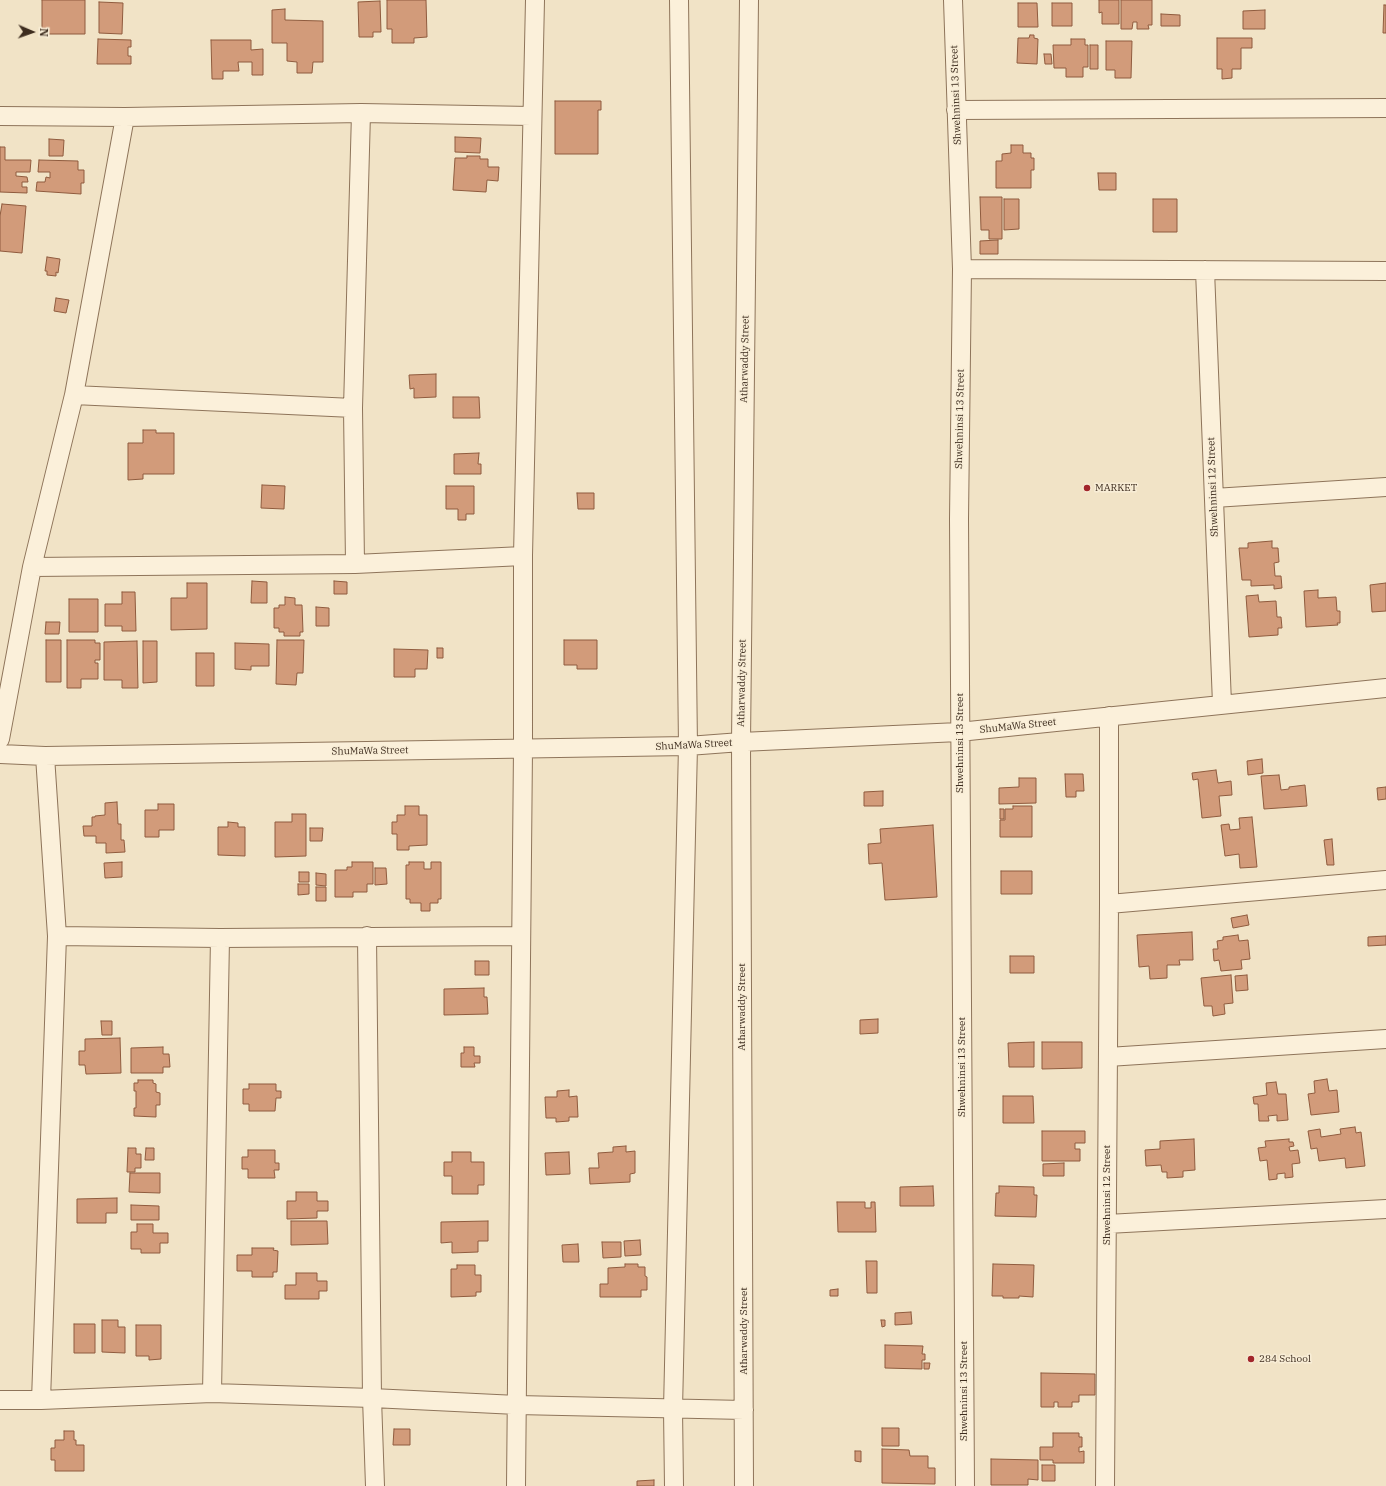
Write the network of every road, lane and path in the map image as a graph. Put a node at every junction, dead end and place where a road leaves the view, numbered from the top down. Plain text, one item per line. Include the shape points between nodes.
1 (535, 0) edge
2 (679, 0) edge
3 (749, 0) edge
4 (953, 0) edge
5 (1386, 108) edge
6 (956, 110) junction
7 (361, 113) junction
8 (0, 116) edge
9 (531, 116) junction
10 (124, 117) junction
11 (962, 269) junction
12 (1205, 270) junction
13 (1386, 271) edge
14 (74, 395) junction
15 (353, 408) junction
16 (1386, 487) edge
17 (1214, 498) junction
18 (523, 556) junction
19 (355, 564) junction
20 (32, 567) junction
21 (1386, 688) edge
22 (1222, 704) junction
23 (1108, 716) junction
24 (960, 732) junction
25 (0, 739) edge
26 (741, 742) junction
27 (688, 746) junction
28 (523, 749) junction
29 (0, 754) edge
30 (45, 756) junction
31 (1386, 880) edge
32 (1110, 904) junction
33 (57, 936) junction
34 (367, 936) junction
35 (521, 936) junction
36 (220, 938) junction
37 (1386, 1039) edge
38 (1108, 1057) junction
39 (1386, 1209) edge
40 (1107, 1224) junction
41 (212, 1393) junction
42 (372, 1398) junction
43 (0, 1400) edge
44 (40, 1400) junction
45 (517, 1405) junction
46 (673, 1409) junction
47 (744, 1410) junction
48 (375, 1486) edge
49 (516, 1486) edge
50 (674, 1486) edge
51 (744, 1486) edge
52 (965, 1486) edge
53 (1105, 1486) edge

1 - 9 street
2 - 27 street
3 - 26 street, Atharwaddy Street
4 - 6 street, Shwehninsi 13 Street
5 - 6 street
6 - 11 street, Shwehninsi 13 Street
7 - 9 street
7 - 10 street
7 - 15 street
8 - 10 street
9 - 18 street
10 - 14 street
11 - 12 street
11 - 24 street, Shwehninsi 13 Street
12 - 13 street
12 - 17 street, Shwehninsi 12 Street
14 - 15 street
14 - 20 street
15 - 19 street
16 - 17 street
17 - 22 street, Shwehninsi 12 Street
18 - 19 street
18 - 28 street
19 - 20 street
20 - 25 street
21 - 22 street, ShuMaWa Street
22 - 23 street, ShuMaWa Street
23 - 24 street, ShuMaWa Street
23 - 32 street, Shwehninsi 12 Street
24 - 26 street, ShuMaWa Street
24 - 52 street, Shwehninsi 13 Street
26 - 27 street, ShuMaWa Street
26 - 47 street, Atharwaddy Street
27 - 28 street, ShuMaWa Street
27 - 46 street
28 - 30 street, ShuMaWa Street
28 - 35 street
29 - 30 street, ShuMaWa Street
30 - 33 street
31 - 32 street
32 - 38 street, Shwehninsi 12 Street
33 - 36 street
33 - 44 street
34 - 35 street
34 - 36 street
34 - 42 street
35 - 45 street
36 - 41 street
37 - 38 street
38 - 40 street, Shwehninsi 12 Street
39 - 40 street
40 - 53 street, Shwehninsi 12 Street
41 - 42 street
41 - 44 street
42 - 45 street
42 - 48 street
43 - 44 street
45 - 46 street
45 - 49 street
46 - 47 street
46 - 50 street
47 - 51 street, Atharwaddy Street

